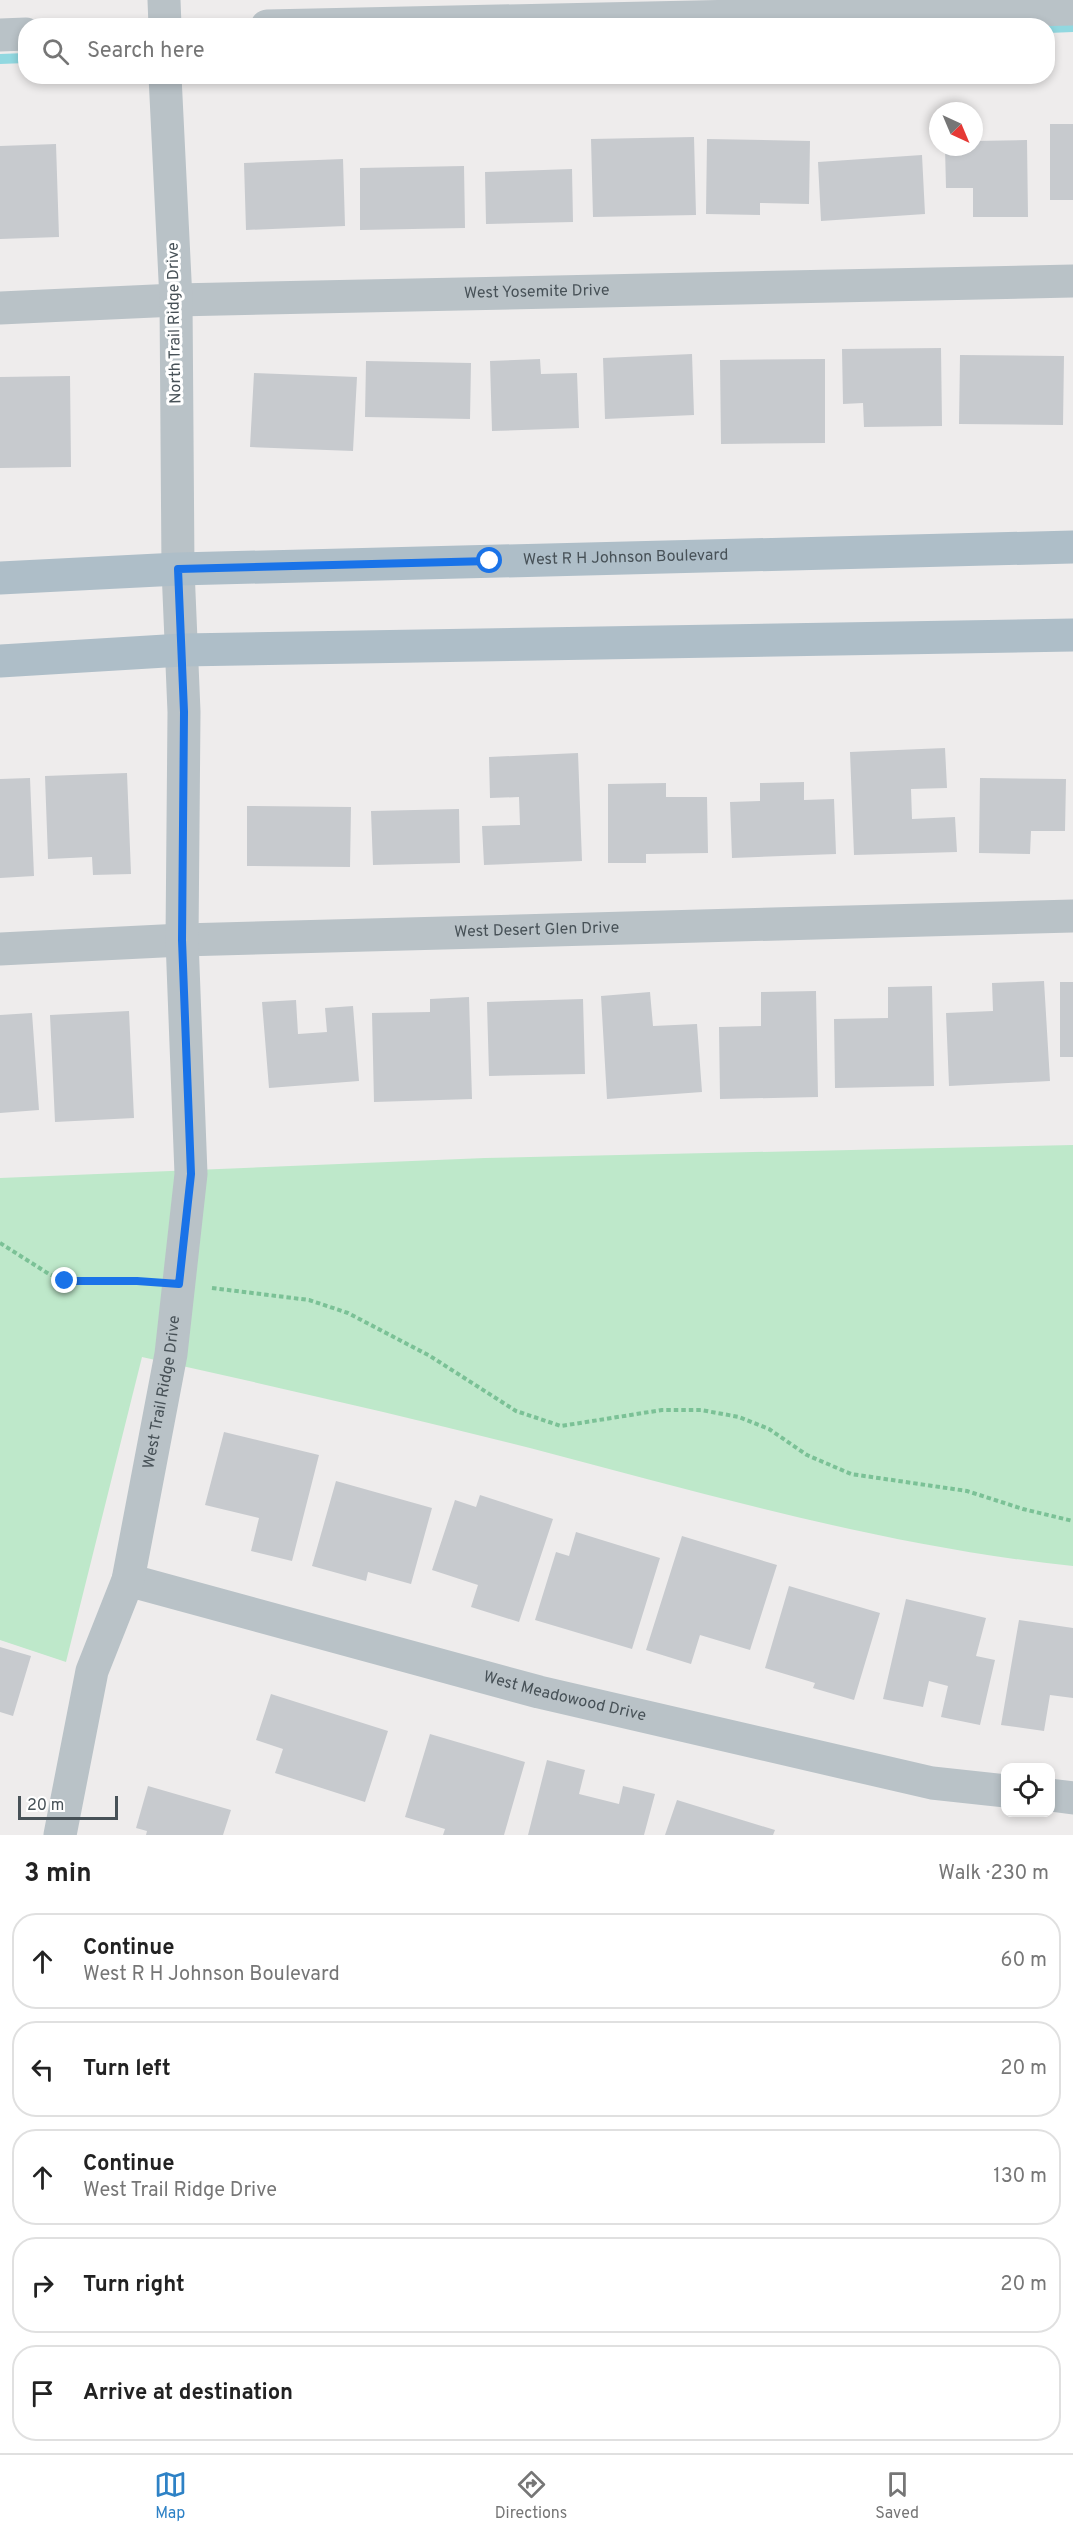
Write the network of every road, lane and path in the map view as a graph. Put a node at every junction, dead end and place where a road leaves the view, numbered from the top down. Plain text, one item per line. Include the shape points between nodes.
1 (164, 0) edge
2 (1073, 9) edge
3 (165, 18) edge
4 (646, 18) edge
5 (18, 34) edge
6 (0, 35) edge
7 (165, 84) edge
8 (1073, 281) edge
9 (176, 300) junction
10 (0, 308) edge
11 (1073, 547) edge
12 (178, 569) junction
13 (0, 578) edge
14 (1073, 635) edge
15 (182, 650) junction
16 (0, 661) edge
17 (1073, 915) edge
18 (182, 940) junction
19 (0, 950) edge
20 (0, 1243) edge
21 (179, 1284) junction
22 (1073, 1521) edge
23 (128, 1580) junction
24 (1001, 1791) edge
25 (1055, 1796) edge
26 (1073, 1798) edge
27 (60, 1835) edge

1 - 3 street
2 - 4 street
5 - 6 street
7 - 9 street, North Trail Ridge Drive
8 - 9 street, West Yosemite Drive
9 - 10 street, West Yosemite Drive
9 - 12 street, North Trail Ridge Drive
11 - 12 main road, West R H Johnson Boulevard
12 - 13 main road, West R H Johnson Boulevard
12 - 15 street, North Trail Ridge Drive
14 - 15 main road
15 - 16 main road
15 - 18 street, West Trail Ridge Drive
17 - 18 street, West Desert Glen Drive
18 - 19 street, West Desert Glen Drive
18 - 21 street, West Trail Ridge Drive via 191,1174
20 - 21 path via 65,1281
21 - 22 path via 309,1300 348,1312 430,1356 516,1411 561,1426 662,1410 701,1410 739,1417 769,1429 807,1455 851,1474 967,1491
21 - 23 street, West Trail Ridge Drive via 171,1353
23 - 24 street, West Meadowood Drive via 539,1692 932,1783
23 - 27 street, West Trail Ridge Drive via 92,1671
25 - 26 street

